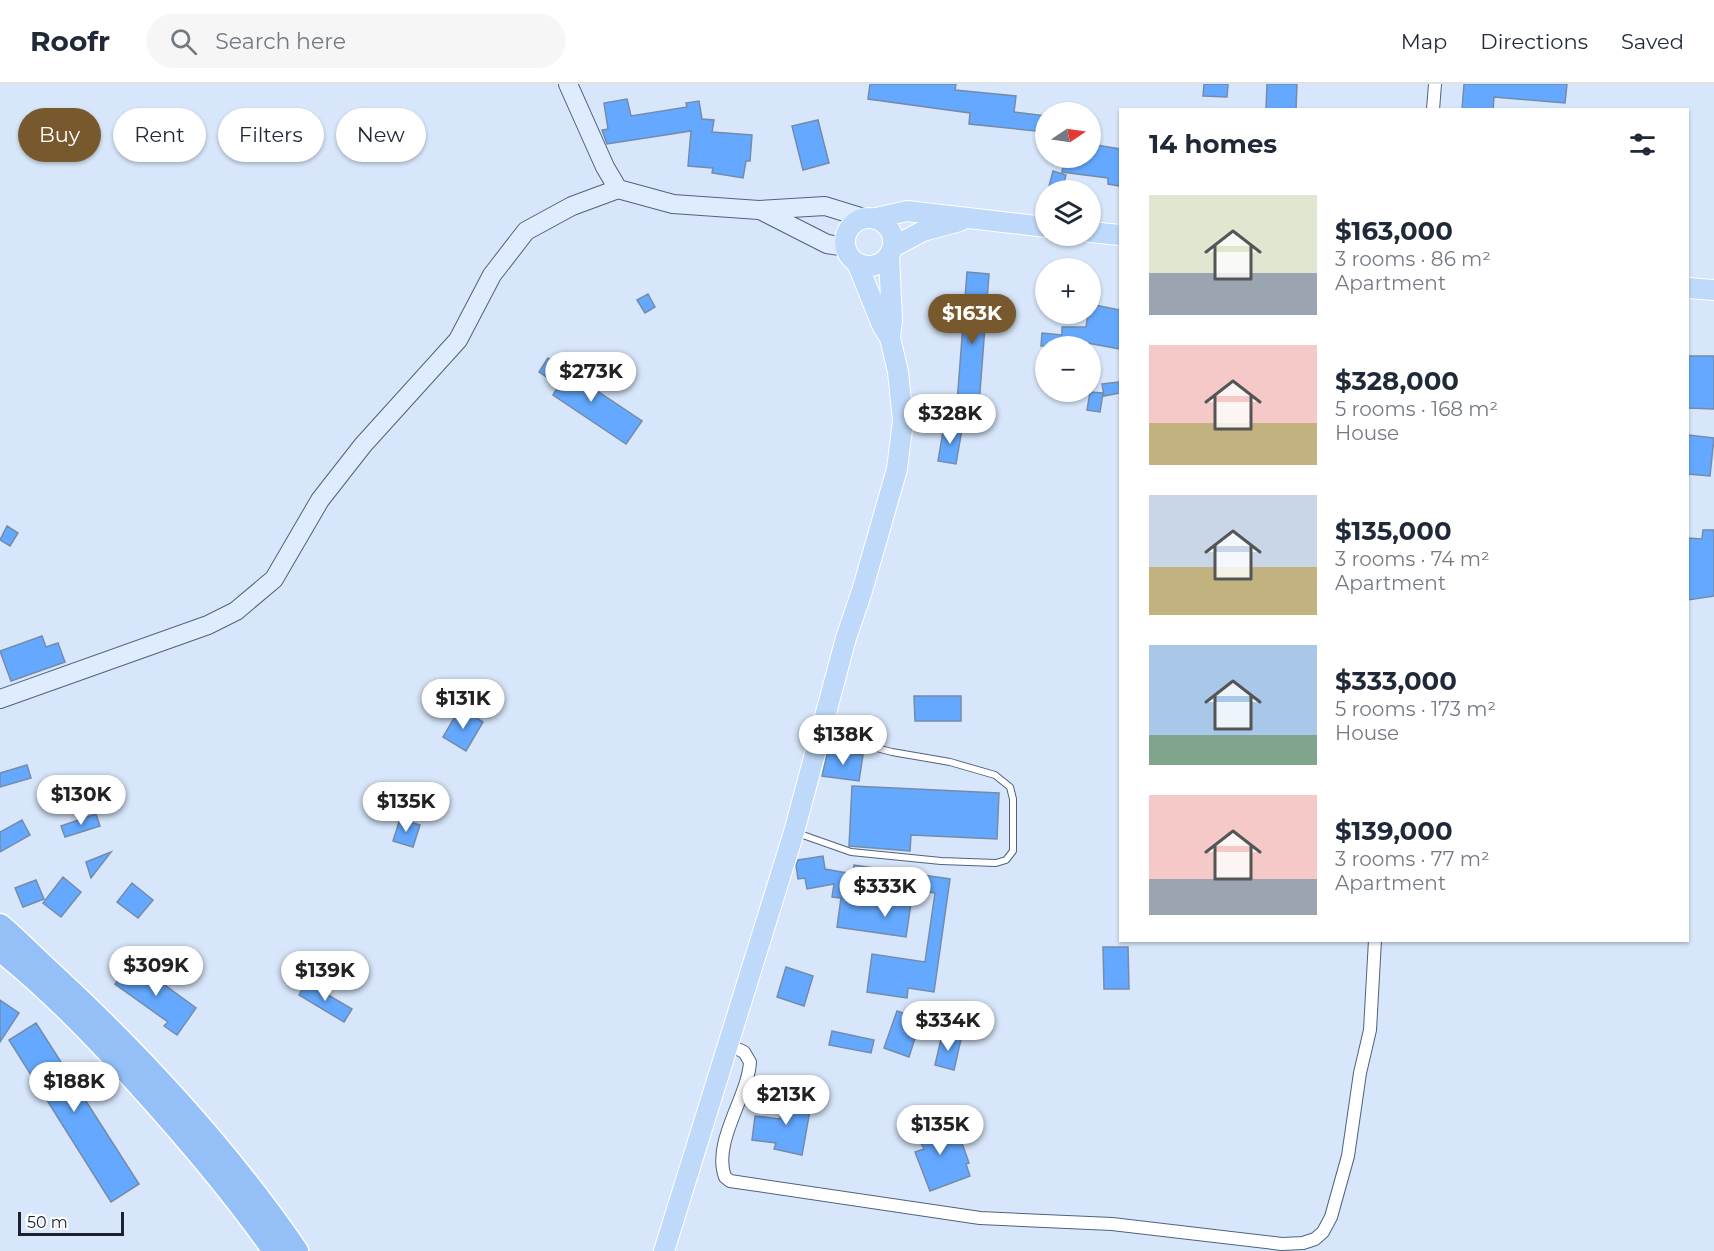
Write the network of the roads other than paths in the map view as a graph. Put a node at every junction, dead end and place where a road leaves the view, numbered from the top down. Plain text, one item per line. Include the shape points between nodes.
1 (568, 84) edge
2 (1435, 84) edge
3 (1433, 108) edge
4 (618, 189) junction
5 (759, 210) junction
6 (870, 218) junction
7 (968, 220) junction
8 (1035, 226) edge
9 (1101, 233) edge
10 (1119, 235) edge
11 (891, 251) junction
12 (851, 255) junction
13 (1689, 288) edge
14 (1714, 290) edge
15 (890, 338) junction
16 (0, 699) edge
17 (820, 734) junction
18 (794, 832) junction
19 (0, 925) edge
20 (1375, 942) edge
21 (0, 950) edge
22 (729, 1045) junction
23 (274, 1251) edge
24 (297, 1251) edge
25 (664, 1251) edge

1 - 4 main road
2 - 3 street
4 - 5 main road via 673,204
4 - 16 main road via 572,206 526,231 492,275 458,340 363,445 320,500 274,579 256,596 208,625
5 - 6 main road via 825,206
5 - 12 main road
6 - 7 main road via 907,211
6 - 11 main road via 889,228
6 - 12 main road via 849,228 845,237
7 - 8 main road
7 - 11 main road via 923,231
9 - 10 main road
11 - 12 main road via 883,262 865,266
11 - 15 main road
12 - 15 main road
13 - 14 main road
15 - 17 main road via 903,401 897,469
17 - 18 main road
17 - 18 lane via 950,762 995,776 1010,787 1013,799 1013,851 1006,860 996,863 941,861 851,852
18 - 22 main road
19 - 24 highway via 101,1018 186,1108 226,1154
20 - 22 street via 1370,1030 1348,1156 1331,1217 1323,1232 1303,1243 1282,1244 1112,1224 980,1218 730,1181 722,1165 725,1144 750,1062 744,1052
21 - 23 highway via 65,1008 150,1098
22 - 25 main road

